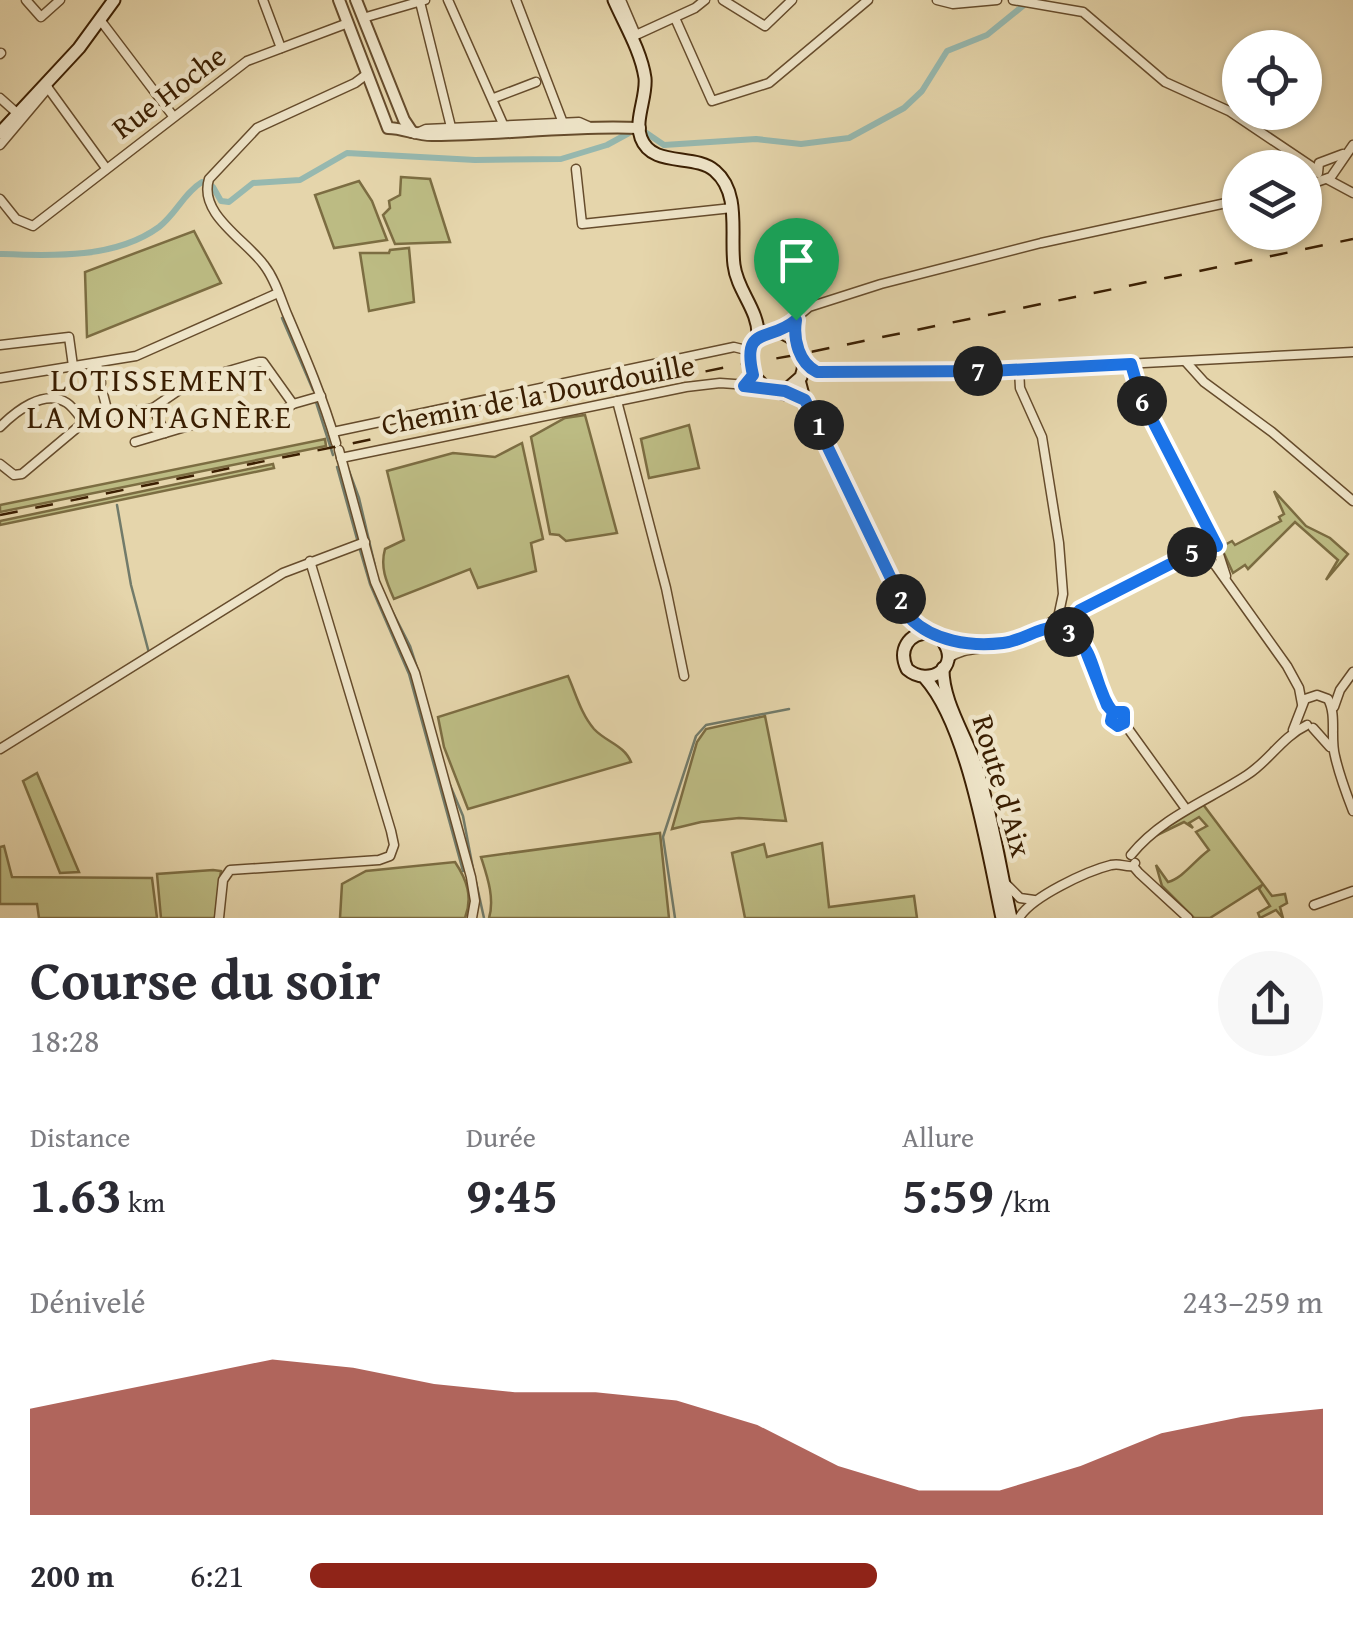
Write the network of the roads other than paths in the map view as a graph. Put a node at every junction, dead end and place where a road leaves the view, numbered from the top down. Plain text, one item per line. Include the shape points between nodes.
1 (26, 0) edge
2 (60, 0) edge
3 (114, 0) edge
4 (263, 0) edge
5 (338, 0) edge
6 (356, 0) edge
7 (448, 0) edge
8 (516, 0) edge
9 (617, 0) edge
10 (705, 0) edge
11 (723, 0) edge
12 (792, 0) edge
13 (868, 0) edge
14 (937, 0) edge
15 (997, 0) edge
16 (1013, 0) edge
17 (423, 1) edge
18 (1029, 2) edge
19 (396, 5) edge
20 (363, 18) junction
21 (675, 18) junction
22 (101, 21) junction
23 (348, 23) junction
24 (281, 48) junction
25 (367, 74) junction
26 (536, 82) dead end
27 (46, 86) junction
28 (0, 98) edge
29 (494, 98) junction
30 (18, 114) junction
31 (174, 116) junction
32 (563, 123) junction
33 (401, 124) junction
34 (503, 124) junction
35 (588, 126) junction
36 (451, 127) junction
37 (640, 128) junction
38 (1, 131) edge
39 (414, 133) junction
40 (0, 144) edge
41 (1350, 148) edge
42 (106, 168) junction
43 (576, 168) dead end
44 (1326, 172) junction
45 (1322, 175) edge
46 (1353, 193) edge
47 (0, 199) edge
48 (1222, 204) edge
49 (732, 208) junction
50 (278, 293) junction
51 (757, 320) junction
52 (796, 320) junction
53 (778, 331) junction
54 (758, 336) junction
55 (795, 341) junction
56 (0, 344) edge
57 (750, 350) junction
58 (1353, 352) edge
59 (1186, 362) junction
60 (97, 364) junction
61 (1131, 364) junction
62 (73, 366) junction
63 (1019, 370) junction
64 (806, 372) junction
65 (753, 375) junction
66 (0, 378) edge
67 (101, 383) dead end
68 (744, 386) junction
69 (762, 386) junction
70 (785, 391) junction
71 (104, 394) dead end
72 (321, 396) junction
73 (804, 399) junction
74 (617, 401) junction
75 (293, 404) junction
76 (153, 408) junction
77 (110, 417) junction
78 (84, 422) junction
79 (0, 426) edge
80 (333, 432) junction
81 (165, 434) junction
82 (135, 442) dead end
83 (339, 450) junction
84 (0, 464) edge
85 (1353, 501) edge
86 (1206, 525) junction
87 (365, 542) junction
88 (1207, 542) junction
89 (1218, 549) junction
90 (1186, 556) junction
91 (310, 560) junction
92 (1212, 561) junction
93 (1226, 576) junction
94 (1062, 594) junction
95 (1082, 609) junction
96 (910, 618) junction
97 (1065, 619) junction
98 (934, 635) junction
99 (908, 640) junction
100 (1004, 643) junction
101 (945, 663) junction
102 (1286, 666) junction
103 (1353, 672) edge
104 (684, 676) dead end
105 (924, 678) junction
106 (1340, 690) junction
107 (1320, 695) junction
108 (1301, 708) junction
109 (1332, 714) junction
110 (1310, 727) junction
111 (1290, 734) junction
112 (0, 748) edge
113 (1335, 756) junction
114 (1186, 810) junction
115 (1353, 811) edge
116 (1131, 855) junction
117 (1123, 864) junction
118 (1134, 866) junction
119 (1002, 880) junction
120 (1353, 891) edge
121 (1038, 899) junction
122 (1314, 906) dead end
123 (218, 918) edge
124 (472, 918) edge
125 (1002, 918) edge
126 (1010, 918) edge
127 (1018, 918) edge
128 (1188, 918) edge

1 - 2 street via 42,17
3 - 22 main road
4 - 24 street
5 - 23 street
6 - 20 street
7 - 29 street
8 - 32 street
9 - 21 street via 636,35
9 - 37 main road via 643,71
10 - 21 street
11 - 12 street via 766,26
13 - 21 street via 770,83 712,101
14 - 15 street
16 - 18 street
17 - 19 street
17 - 36 street
18 - 44 street via 1083,12 1164,82 1228,110
19 - 20 street
20 - 33 street
22 - 27 main road
22 - 31 street
23 - 24 street, Rue Hoche
23 - 25 street
24 - 31 street, Rue Hoche via 248,61
25 - 33 street via 386,126
25 - 50 street via 257,128 208,184 208,200 259,258
26 - 29 street
27 - 30 main road
27 - 40 street
27 - 42 street
28 - 30 street
29 - 34 street
30 - 38 main road
31 - 42 street, Rue Hoche
32 - 34 street
32 - 35 street
33 - 39 street
34 - 36 street
35 - 37 street
35 - 39 street
36 - 39 street
37 - 49 main road via 652,152 716,171
41 - 44 street
42 - 47 street, Rue Hoche via 33,226 22,224
43 - 49 street via 582,224
44 - 45 street
44 - 46 street
48 - 52 street via 1014,249 818,303
49 - 51 main road via 735,272
50 - 60 street via 156,350
50 - 72 street
51 - 53 main road
51 - 54 main road
52 - 53 street
52 - 55 street
53 - 54 main road
53 - 55 main road
54 - 57 main road
55 - 64 main road
56 - 62 street via 69,337
57 - 65 main road
57 - 80 street via 734,347
58 - 59 street
59 - 61 street
59 - 85 street
60 - 62 street
60 - 67 street
61 - 63 street
61 - 86 street
62 - 66 street
63 - 64 street
63 - 94 street via 1020,388 1041,431
64 - 70 main road
64 - 73 main road
65 - 68 street
65 - 69 main road
68 - 69 street, Chemin de la Dourdouille
68 - 74 street, Chemin de la Dourdouille via 702,384
69 - 70 main road
70 - 73 main road
71 - 77 street
72 - 75 street
72 - 80 street
73 - 96 main road
74 - 83 street, Chemin de la Dourdouille
74 - 104 street
75 - 76 street via 259,362 191,382
75 - 81 street via 277,416 202,422
76 - 77 street
76 - 81 street
77 - 78 street
78 - 79 street via 57,400 21,406
78 - 84 street via 22,474
80 - 83 street
81 - 82 street
83 - 87 street
86 - 88 street
86 - 89 street
87 - 91 street
87 - 124 street via 415,673 471,877
88 - 89 street
88 - 90 street
88 - 92 street
89 - 92 street
89 - 93 street
90 - 92 street
90 - 95 street
91 - 112 street
91 - 123 street via 393,852 379,860 230,870
92 - 93 street
93 - 102 street
94 - 95 street
94 - 97 street
95 - 97 street
96 - 98 main road
96 - 99 main road
97 - 100 street
97 - 114 street via 1113,712 1124,712 1124,723
98 - 99 main road
98 - 100 street
98 - 101 main road via 946,647
99 - 105 main road via 904,664
100 - 101 street via 967,648
101 - 105 main road
101 - 119 main road, Route d'Aix via 946,690 983,788
102 - 107 street
102 - 108 street
103 - 106 street
105 - 125 main road, Route d'Aix via 942,704 967,770
106 - 107 street
106 - 109 street
107 - 108 street
107 - 109 street
108 - 110 street
108 - 111 street
109 - 110 street via 1324,726
109 - 113 street
110 - 111 street
110 - 113 street
111 - 114 street via 1247,775
113 - 115 street
114 - 116 street
116 - 117 street
116 - 118 street
117 - 118 street
117 - 121 street
118 - 128 street
119 - 121 street via 1020,898
119 - 126 main road, Route d'Aix
120 - 122 street
121 - 127 street

